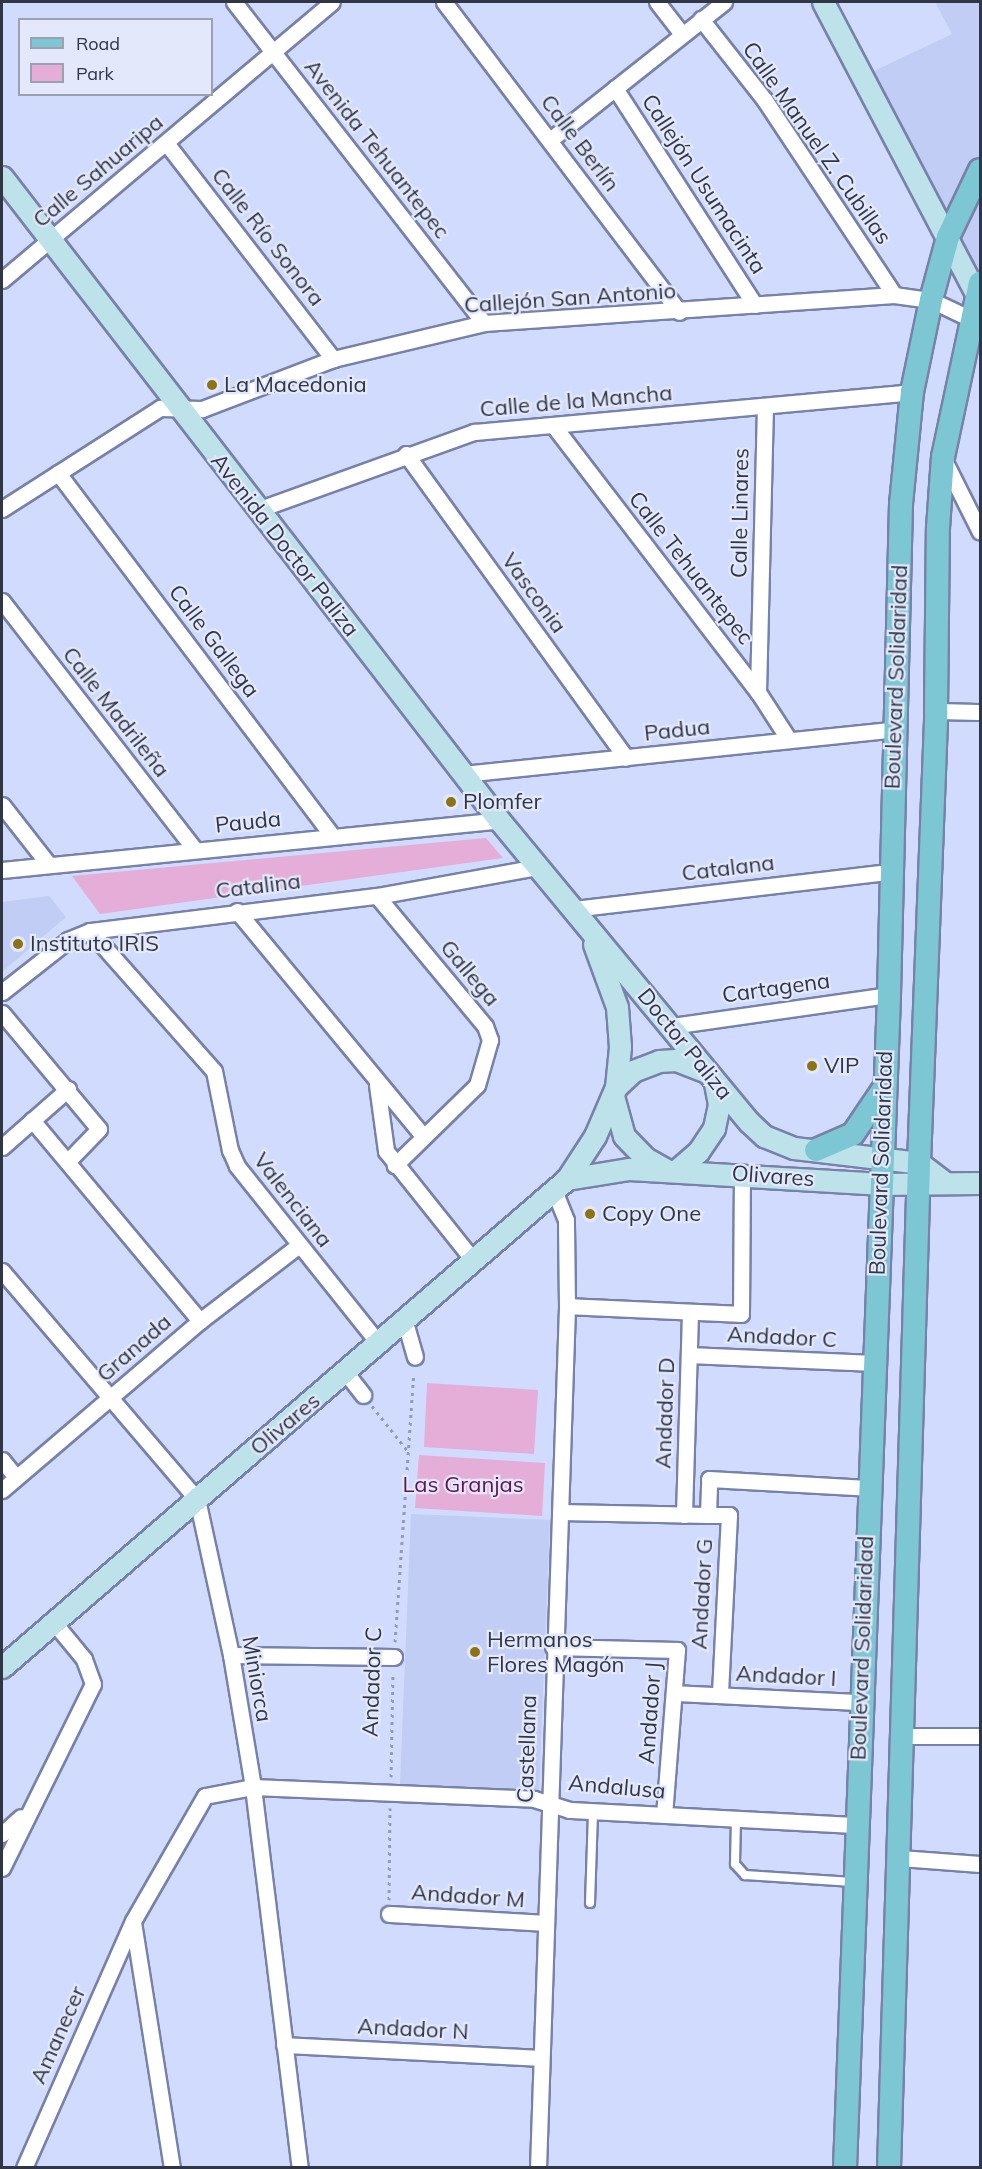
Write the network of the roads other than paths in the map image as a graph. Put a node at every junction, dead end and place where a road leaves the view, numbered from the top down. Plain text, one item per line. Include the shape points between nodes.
1 (234, 2) edge
2 (332, 2) edge
3 (444, 2) edge
4 (657, 2) edge
5 (724, 2) edge
6 (823, 2) edge
7 (701, 19) junction
8 (682, 33) junction
9 (273, 51) junction
10 (615, 88) junction
11 (550, 140) junction
12 (167, 144) junction
13 (981, 170) edge
14 (2, 177) edge
15 (948, 237) junction
16 (51, 239) junction
17 (2, 280) edge
18 (894, 295) junction
19 (977, 299) edge
20 (931, 300) junction
21 (755, 305) junction
22 (679, 312) junction
23 (484, 323) junction
24 (333, 359) junction
25 (970, 377) edge
26 (912, 392) junction
27 (765, 407) junction
28 (179, 408) junction
29 (553, 425) junction
30 (406, 454) junction
31 (943, 457) junction
32 (58, 473) junction
33 (2, 509) edge
34 (257, 510) junction
35 (981, 532) edge
36 (2, 601) edge
37 (758, 692) junction
38 (936, 711) junction
39 (981, 712) edge
40 (895, 729) junction
41 (789, 740) junction
42 (626, 758) junction
43 (463, 774) junction
44 (2, 805) edge
45 (499, 820) junction
46 (333, 836) junction
47 (195, 850) junction
48 (49, 865) junction
49 (537, 867) junction
50 (2, 870) edge
51 (890, 872) junction
52 (377, 896) junction
53 (237, 911) junction
54 (578, 916) junction
55 (90, 931) junction
56 (2, 992) edge
57 (889, 995) junction
58 (2, 1013) edge
59 (670, 1026) junction
60 (710, 1077) junction
61 (375, 1080) junction
62 (68, 1089) junction
63 (883, 1090) junction
64 (615, 1091) junction
65 (32, 1120) junction
66 (424, 1137) junction
67 (2, 1147) edge
68 (816, 1150) junction
69 (881, 1158) junction
70 (68, 1161) junction
71 (394, 1165) junction
72 (671, 1170) junction
73 (742, 1174) junction
74 (918, 1174) junction
75 (981, 1183) edge
76 (879, 1184) junction
77 (560, 1185) junction
78 (299, 1245) junction
79 (473, 1260) junction
80 (2, 1271) edge
81 (567, 1306) junction
82 (690, 1313) junction
83 (200, 1321) junction
84 (405, 1322) junction
85 (379, 1344) junction
86 (690, 1355) junction
87 (415, 1357) road end
88 (873, 1363) junction
89 (346, 1373) junction
90 (363, 1395) road end
91 (110, 1398) junction
92 (2, 1460) edge
93 (16, 1477) junction
94 (868, 1488) junction
95 (2, 1490) edge
96 (197, 1499) junction
97 (560, 1512) junction
98 (684, 1515) junction
99 (708, 1515) junction
100 (55, 1624) junction
101 (552, 1647) junction
102 (231, 1655) junction
103 (394, 1657) road end
104 (2, 1667) edge
105 (674, 1693) junction
106 (720, 1695) junction
107 (860, 1702) junction
108 (903, 1736) junction
109 (981, 1736) edge
110 (252, 1787) junction
111 (548, 1802) junction
112 (199, 1803) joint
113 (593, 1812) junction
114 (25, 1814) junction
115 (664, 1814) junction
116 (736, 1819) junction
117 (856, 1825) junction
118 (2, 1834) edge
119 (900, 1858) junction
120 (981, 1864) edge
121 (2, 1868) edge
122 (855, 1882) junction
123 (590, 1903) dead end
124 (389, 1914) road end
125 (133, 1921) junction
126 (544, 1923) junction
127 (284, 2045) junction
128 (540, 2058) junction
129 (169, 2148) junction
130 (24, 2168) edge
131 (162, 2168) edge
132 (172, 2168) edge
133 (300, 2168) edge
134 (538, 2168) edge
135 (845, 2168) edge
136 (889, 2168) edge

1 - 9 street, Avenida Tehuantepec
2 - 9 street, Calle Sahuaripa
3 - 11 street, Calle Berlín
4 - 8 street
5 - 7 street
6 - 15 main road
7 - 8 street
7 - 18 street, Calle Manuel Z. Cubillas via 764,99
8 - 10 street
9 - 12 street, Calle Sahuaripa
9 - 23 street, Avenida Tehuantepec
10 - 11 street
10 - 21 street, Callejón Usumacinta
11 - 22 street, Calle Berlín
12 - 16 street, Calle Sahuaripa
12 - 24 street, Calle Río Sonora
13 - 15 main road, Boulevard Solidaridad
14 - 16 main road, Avenida Doctor Paliza
15 - 19 main road
15 - 20 main road, Boulevard Solidaridad
16 - 17 street, Calle Sahuaripa
16 - 28 main road, Avenida Doctor Paliza
18 - 20 street, Callejón San Antonio
18 - 21 street, Callejón San Antonio
19 - 20 street, Callejón San Antonio
19 - 25 main road, Boulevard Solidaridad
20 - 26 main road, Boulevard Solidaridad
21 - 22 street, Callejón San Antonio
22 - 23 street, Callejón San Antonio
23 - 24 street, Callejón San Antonio
24 - 28 street, Callejón San Antonio via 202,409
25 - 31 main road, Boulevard Solidaridad
26 - 27 street, Calle de la Mancha
26 - 40 main road, Boulevard Solidaridad via 901,504
27 - 29 street, Calle de la Mancha
27 - 37 street, Calle Linares
28 - 32 street, Callejón San Antonio via 160,408
28 - 34 main road, Avenida Doctor Paliza
29 - 30 street, Calle de la Mancha via 474,432
29 - 37 street, Calle Tehuantepec
30 - 34 street, Calle de la Mancha
30 - 42 street, Vasconia
31 - 35 street
31 - 38 main road, Boulevard Solidaridad via 938,528
32 - 33 street, Callejón San Antonio
32 - 46 street, Calle Gallega
34 - 43 main road, Avenida Doctor Paliza
36 - 47 street, Calle Madrileña
37 - 41 street, Calle Tehuantepec
38 - 39 street
38 - 74 main road, Boulevard Solidaridad
40 - 41 street, Padua
40 - 51 main road, Boulevard Solidaridad
41 - 42 street, Padua
42 - 43 street, Padua
43 - 45 main road, Avenida Doctor Paliza
44 - 48 street
45 - 46 street, Pauda
45 - 49 main road, Avenida Doctor Paliza
46 - 47 street, Pauda
47 - 48 street, Pauda
48 - 50 street, Pauda
49 - 52 street, Catalina
49 - 54 main road, Avenida Doctor Paliza
51 - 54 street, Catalana
51 - 57 main road, Boulevard Solidaridad
52 - 53 street, Catalina
52 - 66 street, Gallega via 485,1026 490,1041 482,1078
53 - 55 street, Catalina
53 - 61 street
54 - 59 main road, Doctor Paliza
54 - 64 main road, Olivares via 617,1007 620,1047
55 - 56 street, Catalina via 68,940
55 - 78 street, Valenciana via 214,1071 230,1150 237,1166
57 - 59 street, Cartagena
57 - 63 main road, Boulevard Solidaridad
58 - 62 street
59 - 60 main road, Doctor Paliza
60 - 64 main road via 676,1060 659,1061 633,1071
60 - 68 main road, Doctor Paliza via 764,1136 794,1148
60 - 72 main road via 719,1104 714,1128 698,1152
61 - 66 street
61 - 71 street via 384,1144
62 - 65 street
62 - 70 street via 99,1129
63 - 68 main road via 853,1134
63 - 69 main road, Boulevard Solidaridad
64 - 72 main road via 624,1136 645,1158
64 - 77 main road, Olivares via 595,1136
65 - 67 street
65 - 70 street
66 - 71 street, Gallega
68 - 69 main road, Doctor Paliza
69 - 74 main road, Doctor Paliza
69 - 76 main road, Boulevard Solidaridad
70 - 83 street
71 - 79 street
72 - 73 main road, Olivares
72 - 77 main road, Olivares via 609,1169
73 - 76 main road, Olivares
73 - 82 street, Andador C via 741,1314
74 - 75 main road, Olivares via 944,1182
74 - 76 main road, Olivares
74 - 108 main road, Boulevard Solidaridad
76 - 88 main road, Boulevard Solidaridad
77 - 79 main road, Olivares
77 - 81 street, Castellana via 566,1220
78 - 83 street, Granada
78 - 85 street, Valenciana
79 - 84 main road, Olivares
80 - 91 street, Miniorca
81 - 82 street, Andador C
81 - 97 street, Castellana
82 - 86 street, Andador D
83 - 91 street, Granada
84 - 85 main road, Olivares
84 - 87 street
85 - 89 main road, Olivares
86 - 88 street, Andador C
86 - 98 street, Andador D
88 - 94 main road, Boulevard Solidaridad
89 - 90 street
89 - 96 main road, Olivares
91 - 93 street, Granada
91 - 96 street, Miniorca
92 - 93 street
93 - 95 street, Granada
94 - 99 street via 709,1479
94 - 107 main road, Boulevard Solidaridad
96 - 100 main road, Olivares
96 - 102 street, Miniorca
97 - 98 street
97 - 101 street, Castellana
98 - 99 street
99 - 106 street, Andador G via 729,1515
100 - 104 main road, Olivares
100 - 114 street via 84,1659 93,1684
101 - 105 street, Andador J via 677,1650
101 - 111 street, Castellana
102 - 103 street
102 - 110 street, Miniorca
105 - 106 street, Andador I
105 - 115 street, Andador J
106 - 107 street, Andador I
107 - 117 main road, Boulevard Solidaridad
108 - 109 street
108 - 119 main road, Boulevard Solidaridad
110 - 111 street, Andalusa
110 - 112 street, Andalusa via 214,1792
110 - 127 street, Miniorca
111 - 113 street, Andalusa via 569,1810
111 - 126 street, Castellana
112 - 125 street, Amanecer
113 - 115 street, Andalusa
113 - 123 lane
114 - 118 street
114 - 121 street
115 - 116 street, Andalusa
116 - 117 street, Andalusa
116 - 122 lane via 735,1864 745,1875
117 - 122 main road, Boulevard Solidaridad
119 - 120 street
119 - 136 main road, Boulevard Solidaridad
122 - 135 main road, Boulevard Solidaridad
124 - 126 street, Andador M
125 - 129 street
125 - 130 street, Amanecer
126 - 128 street, Castellana
127 - 128 street, Andador N
127 - 133 street, Miniorca
128 - 134 street, Castellana
129 - 131 street
129 - 132 street

